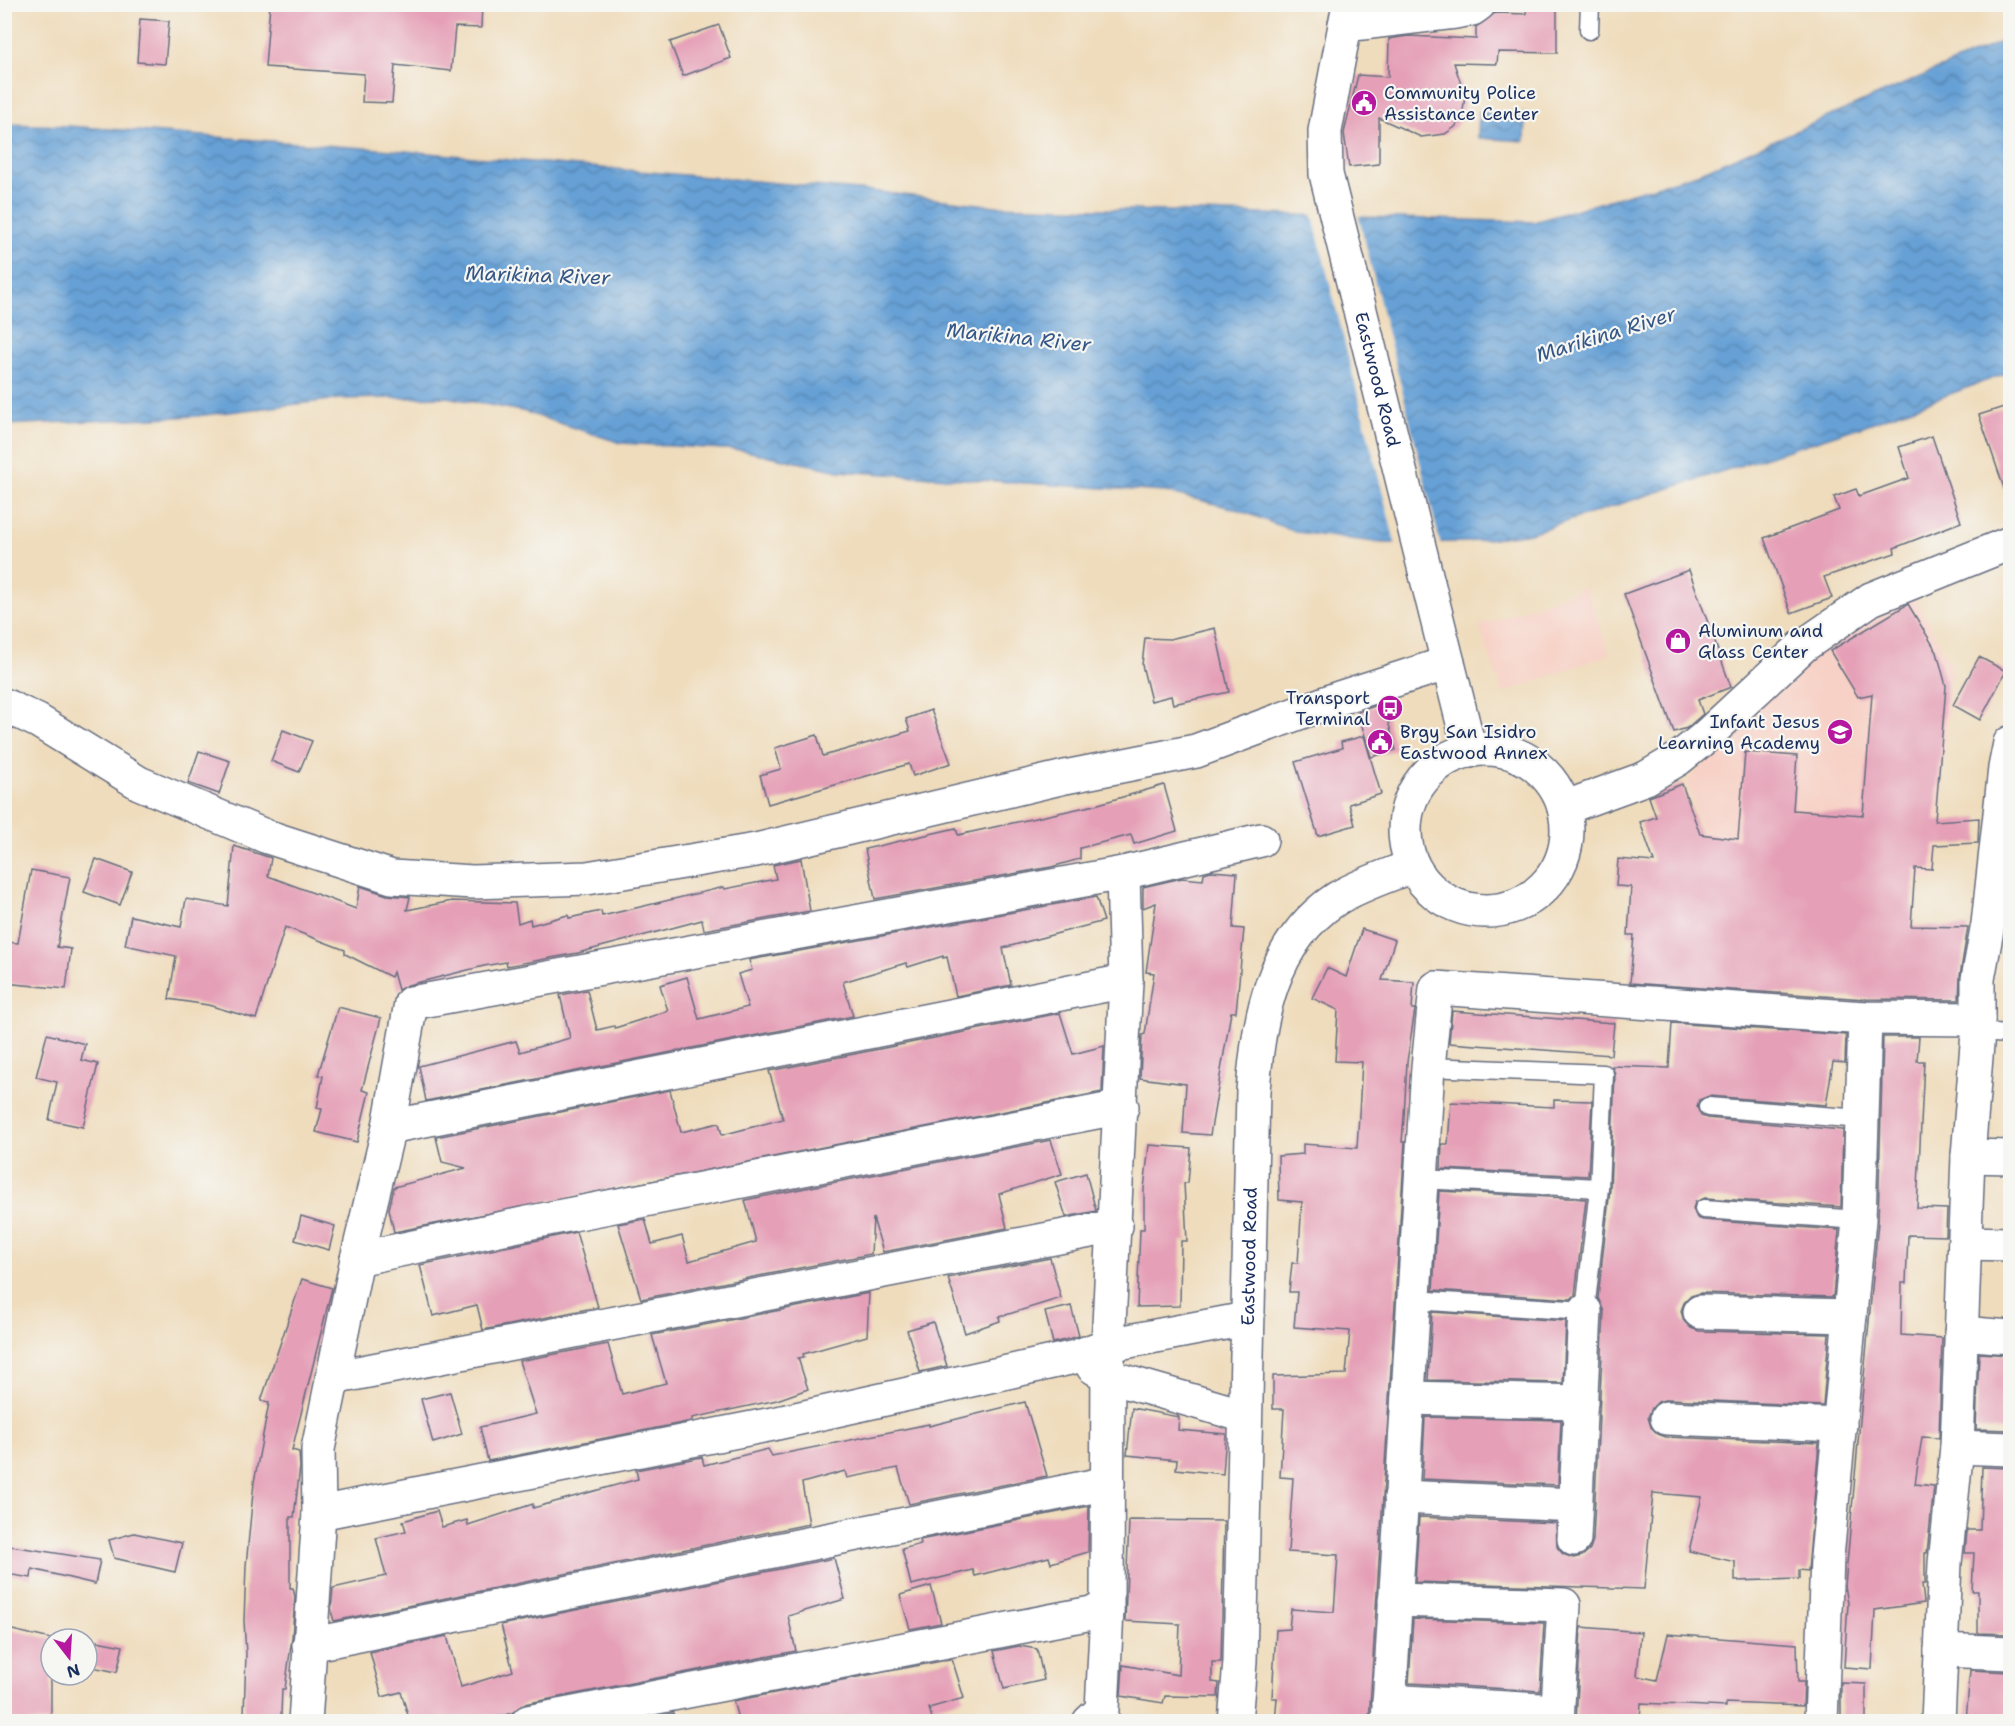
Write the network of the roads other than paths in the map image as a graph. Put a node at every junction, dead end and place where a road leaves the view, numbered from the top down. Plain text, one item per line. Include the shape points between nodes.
1 (1479, 4) edge
2 (1590, 4) edge
3 (1347, 15) edge
4 (1588, 30) dead end
5 (2010, 543) edge
6 (1448, 663) junction
7 (4, 705) edge
8 (2010, 743) edge
9 (1470, 751) junction
10 (1564, 808) junction
11 (1261, 840) dead end
12 (1412, 866) junction
13 (1123, 873) junction
14 (1999, 924) edge
15 (1126, 981) junction
16 (1865, 1018) junction
17 (1978, 1025) junction
18 (2010, 1034) edge
19 (1428, 1067) junction
20 (1122, 1107) junction
21 (1708, 1107) dead end
22 (1862, 1119) junction
23 (389, 1127) junction
24 (1968, 1156) junction
25 (2010, 1157) edge
26 (1421, 1179) junction
27 (1599, 1188) junction
28 (1704, 1209) dead end
29 (1858, 1220) junction
30 (1116, 1226) junction
31 (1965, 1243) junction
32 (2010, 1244) edge
33 (357, 1259) junction
34 (1414, 1300) junction
35 (1585, 1311) junction
36 (1700, 1312) dead end
37 (1850, 1316) junction
38 (1246, 1319) junction
39 (1960, 1333) junction
40 (2010, 1337) edge
41 (1108, 1344) junction
42 (1076, 1357) junction
43 (1110, 1377) junction
44 (332, 1378) junction
45 (1408, 1398) junction
46 (1581, 1402) junction
47 (1245, 1416) junction
48 (1667, 1418) dead end
49 (1840, 1425) junction
50 (1957, 1447) junction
51 (2010, 1449) edge
52 (1108, 1483) junction
53 (1401, 1497) junction
54 (1575, 1505) junction
55 (318, 1514) junction
56 (1574, 1539) dead end
57 (1395, 1600) junction
58 (1107, 1610) junction
59 (309, 1645) junction
60 (1941, 1650) junction
61 (2010, 1653) edge
62 (1388, 1711) edge
63 (1557, 1716) edge
64 (304, 1722) edge
65 (528, 1722) edge
66 (1089, 1722) edge
67 (1235, 1722) edge
68 (1821, 1722) edge
69 (1938, 1722) edge

1 - 3 street via 1455,12
2 - 4 lane
3 - 6 street, Eastwood Road via 1324,152 1331,195
5 - 10 street via 1871,599 1803,646 1678,759 1627,786
6 - 7 street via 1196,751 1065,777 756,850 587,879 473,882 392,876 265,836 140,783 38,721
6 - 9 street, Eastwood Road
8 - 14 street
9 - 10 street via 1510,752 1528,761 1544,773
9 - 12 street via 1448,758 1430,771 1416,789 1407,810 1405,832
10 - 12 street via 1565,850 1557,868 1545,885 1510,907 1479,910 1449,902 1432,890
11 - 13 street
12 - 38 street, Eastwood Road via 1336,899 1313,919 1291,947 1273,980 1257,1043
13 - 15 street
13 - 23 street via 411,1003
14 - 17 street via 1978,979
15 - 20 street
15 - 23 street
16 - 17 street
16 - 19 street via 1436,988
16 - 22 street
17 - 18 lane
17 - 24 street
19 - 26 street
19 - 27 lane via 1604,1074
20 - 30 street
20 - 33 street
21 - 22 lane
22 - 29 street
23 - 33 street
24 - 25 street
24 - 31 street
26 - 27 lane
26 - 34 street
27 - 35 lane
28 - 29 lane
29 - 37 street
30 - 41 street
30 - 44 street
31 - 32 street
31 - 39 street
33 - 44 street
34 - 35 lane
34 - 45 street
35 - 46 street
36 - 37 street
37 - 49 street
38 - 41 street
38 - 47 street, Eastwood Road
39 - 40 street
39 - 50 street
41 - 42 street
41 - 43 street
42 - 43 street
42 - 55 street via 773,1424
43 - 47 street
43 - 52 street
44 - 55 street via 318,1449
45 - 46 street
45 - 53 street
46 - 54 street
47 - 67 street, Eastwood Road via 1240,1662
48 - 49 street
49 - 68 street via 1826,1569
50 - 51 street
50 - 60 street
52 - 58 street
52 - 59 street
53 - 54 street
53 - 57 street
54 - 56 street
55 - 59 street
57 - 62 street
57 - 63 street via 1564,1605
58 - 65 street
58 - 66 street via 1102,1710
59 - 64 street
60 - 61 street
60 - 69 street
62 - 63 street

